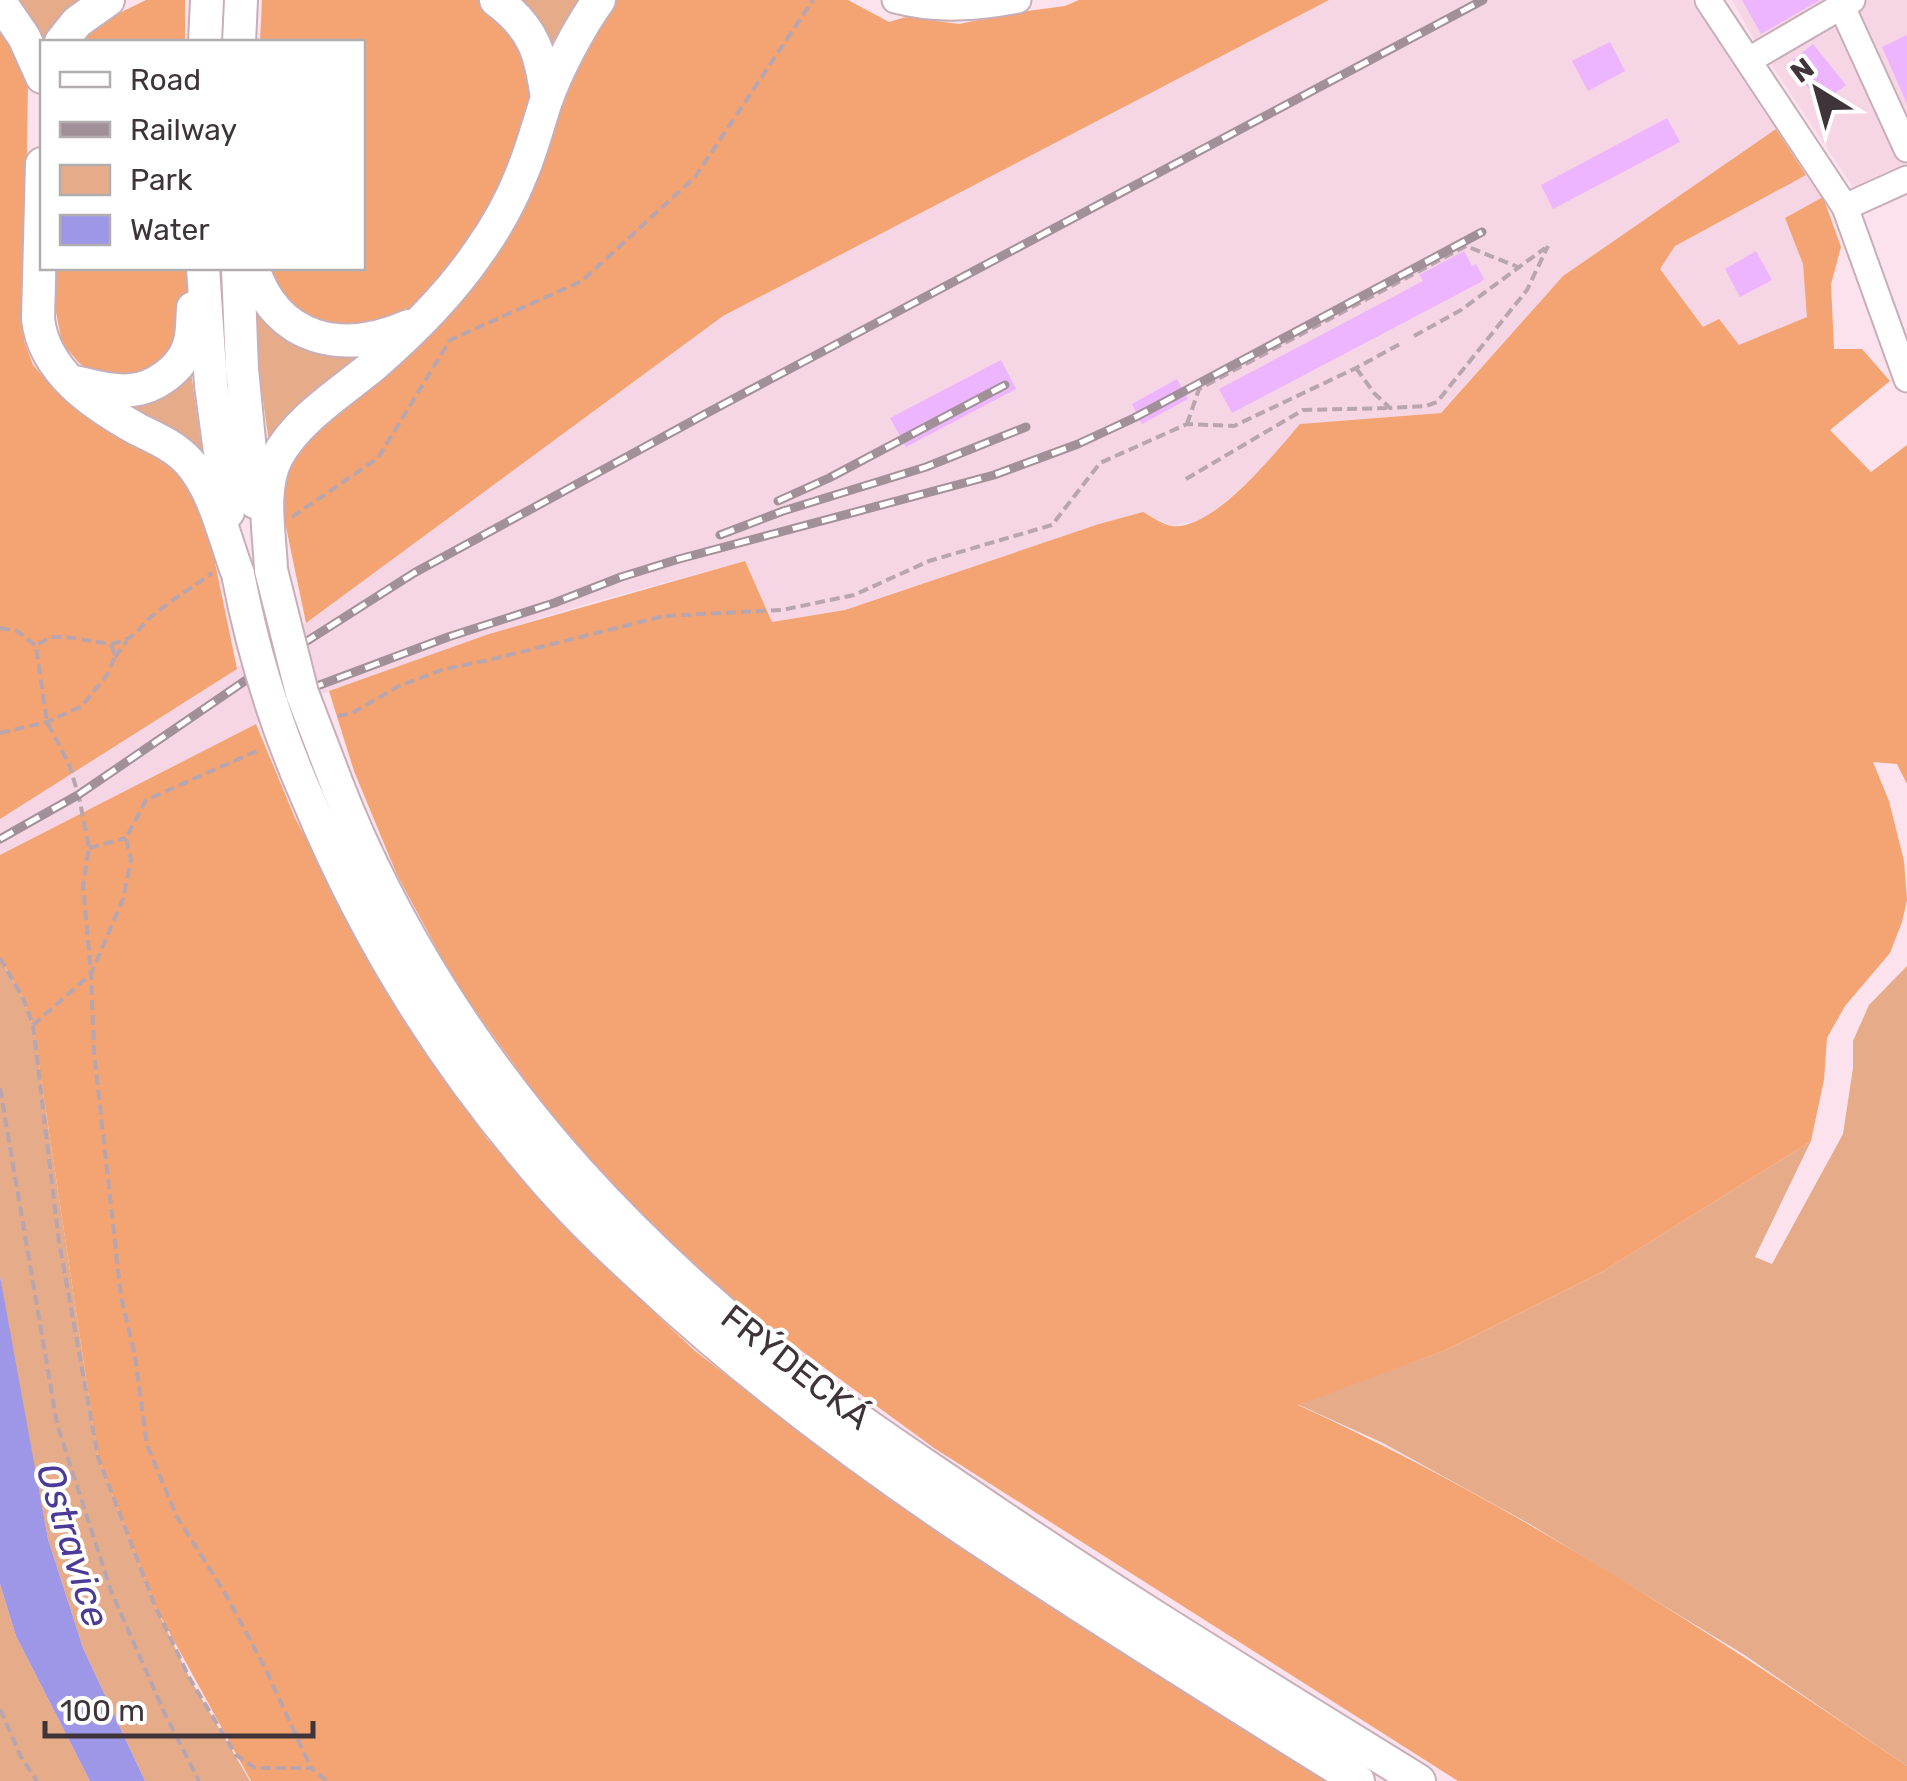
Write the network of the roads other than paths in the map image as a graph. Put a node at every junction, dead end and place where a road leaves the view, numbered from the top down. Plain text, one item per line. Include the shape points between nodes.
1 (108, 0) edge
2 (207, 0) edge
3 (241, 0) edge
4 (496, 0) edge
5 (599, 0) edge
6 (896, 0) edge
7 (1018, 0) edge
8 (1708, 0) edge
9 (0, 2) edge
10 (1847, 4) edge
11 (63, 40) edge
12 (205, 40) edge
13 (240, 40) edge
14 (1749, 60) junction
15 (40, 72) edge
16 (546, 99) junction
17 (1907, 149) edge
18 (1907, 178) edge
19 (1845, 207) junction
20 (40, 270) edge
21 (201, 270) edge
22 (201, 270) edge
23 (238, 270) edge
24 (254, 270) edge
25 (425, 315) junction
26 (1907, 379) edge
27 (71, 381) junction
28 (248, 563) junction
29 (323, 793) junction
30 (1358, 1781) edge
31 (1419, 1781) edge

1 - 11 main road
2 - 12 main road
3 - 13 main road
4 - 16 main road via 536,46
5 - 16 main road
6 - 7 street via 947,8
8 - 14 street
9 - 15 main road
10 - 14 street
10 - 17 street
14 - 19 street
16 - 25 main road via 504,211 470,265
18 - 19 street
19 - 26 street
20 - 27 main road via 40,338
21 - 27 main road via 189,346 172,372 133,390
22 - 28 main road via 221,467
23 - 28 main road via 256,510
24 - 25 main road via 280,315 326,339 375,338
25 - 28 main road via 282,449
27 - 28 main road via 190,463
28 - 29 main road, bridge via 282,620
29 - 30 main road, FRÝDECKÁ via 332,856 408,997 502,1129 626,1263 716,1346 902,1489
29 - 31 main road, FRÝDECKÁ via 456,1015 574,1167 682,1274 817,1389 936,1472

